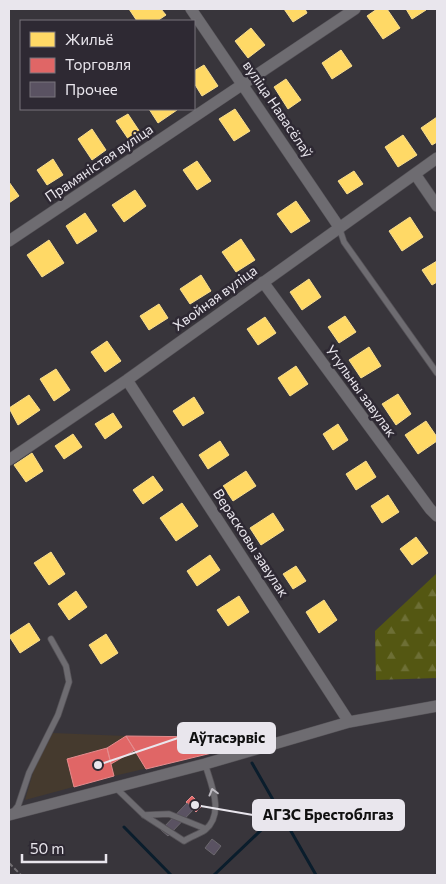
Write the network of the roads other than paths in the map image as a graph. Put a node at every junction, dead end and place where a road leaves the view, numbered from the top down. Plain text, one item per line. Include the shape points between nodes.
1 (191, 9) edge
2 (355, 9) edge
3 (243, 85) junction
4 (437, 158) edge
5 (415, 174) junction
6 (437, 206) edge
7 (339, 226) junction
8 (9, 242) edge
9 (263, 282) junction
10 (437, 373) edge
11 (127, 380) junction
12 (9, 460) edge
13 (437, 516) edge
14 (51, 638) dead end
15 (437, 706) edge
16 (349, 722) junction
17 (204, 764) junction
18 (114, 786) junction
19 (10, 815) edge
20 (144, 815) junction
21 (206, 829) junction

1 - 3 street, вуліца Навасёлаў
2 - 3 street, Прамяністая вуліца
3 - 7 street, вуліца Навасёлаў
3 - 8 street, Прамяністая вуліца
4 - 5 street, Хвойная вуліца
5 - 6 street
5 - 7 street, Хвойная вуліца
7 - 9 street, Хвойная вуліца
7 - 10 lane via 344,242
9 - 11 street, Хвойная вуліца
9 - 13 street, Утульны завулак
11 - 12 street, Хвойная вуліца
11 - 16 street, Верасковы завулак
14 - 19 lane via 66,666 69,682 18,806
15 - 16 street
16 - 17 street
17 - 18 street
21 -> 17 lane via 214,817 215,802
18 - 19 street
18 - 20 lane
20 - 21 lane via 169,814
20 - 21 lane via 184,840

